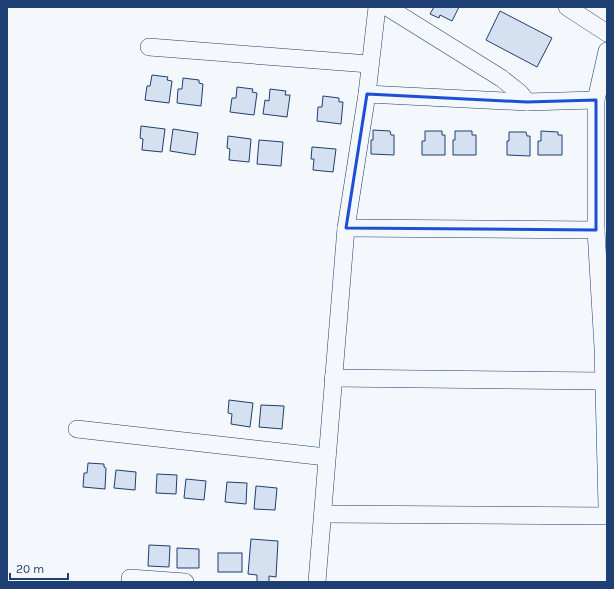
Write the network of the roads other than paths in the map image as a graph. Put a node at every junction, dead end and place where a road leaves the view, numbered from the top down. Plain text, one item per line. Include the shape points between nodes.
1 (377, 7) edge
2 (387, 7) edge
3 (567, 7) edge
4 (607, 33) edge
5 (149, 47) dead end
6 (607, 51) edge
7 (369, 64) junction
8 (366, 94) junction
9 (596, 100) junction
10 (527, 102) junction
11 (346, 228) junction
12 (596, 230) junction
13 (333, 378) junction
14 (604, 381) junction
15 (77, 429) dead end
16 (326, 457) junction
17 (607, 507) edge
18 (322, 514) junction
19 (607, 516) edge
20 (130, 578) dead end
21 (186, 582) edge
22 (317, 582) edge

1 - 7 street
2 - 10 street via 501,78
3 - 4 street
5 - 7 street
6 - 9 street
7 - 8 street
8 - 10 street
8 - 11 street
9 - 10 street
9 - 12 street
11 - 12 street
11 - 13 street
12 - 14 street
13 - 14 street
13 - 16 street
14 - 17 street
15 - 16 street
16 - 18 street
18 - 19 street
18 - 22 street
20 - 21 street

